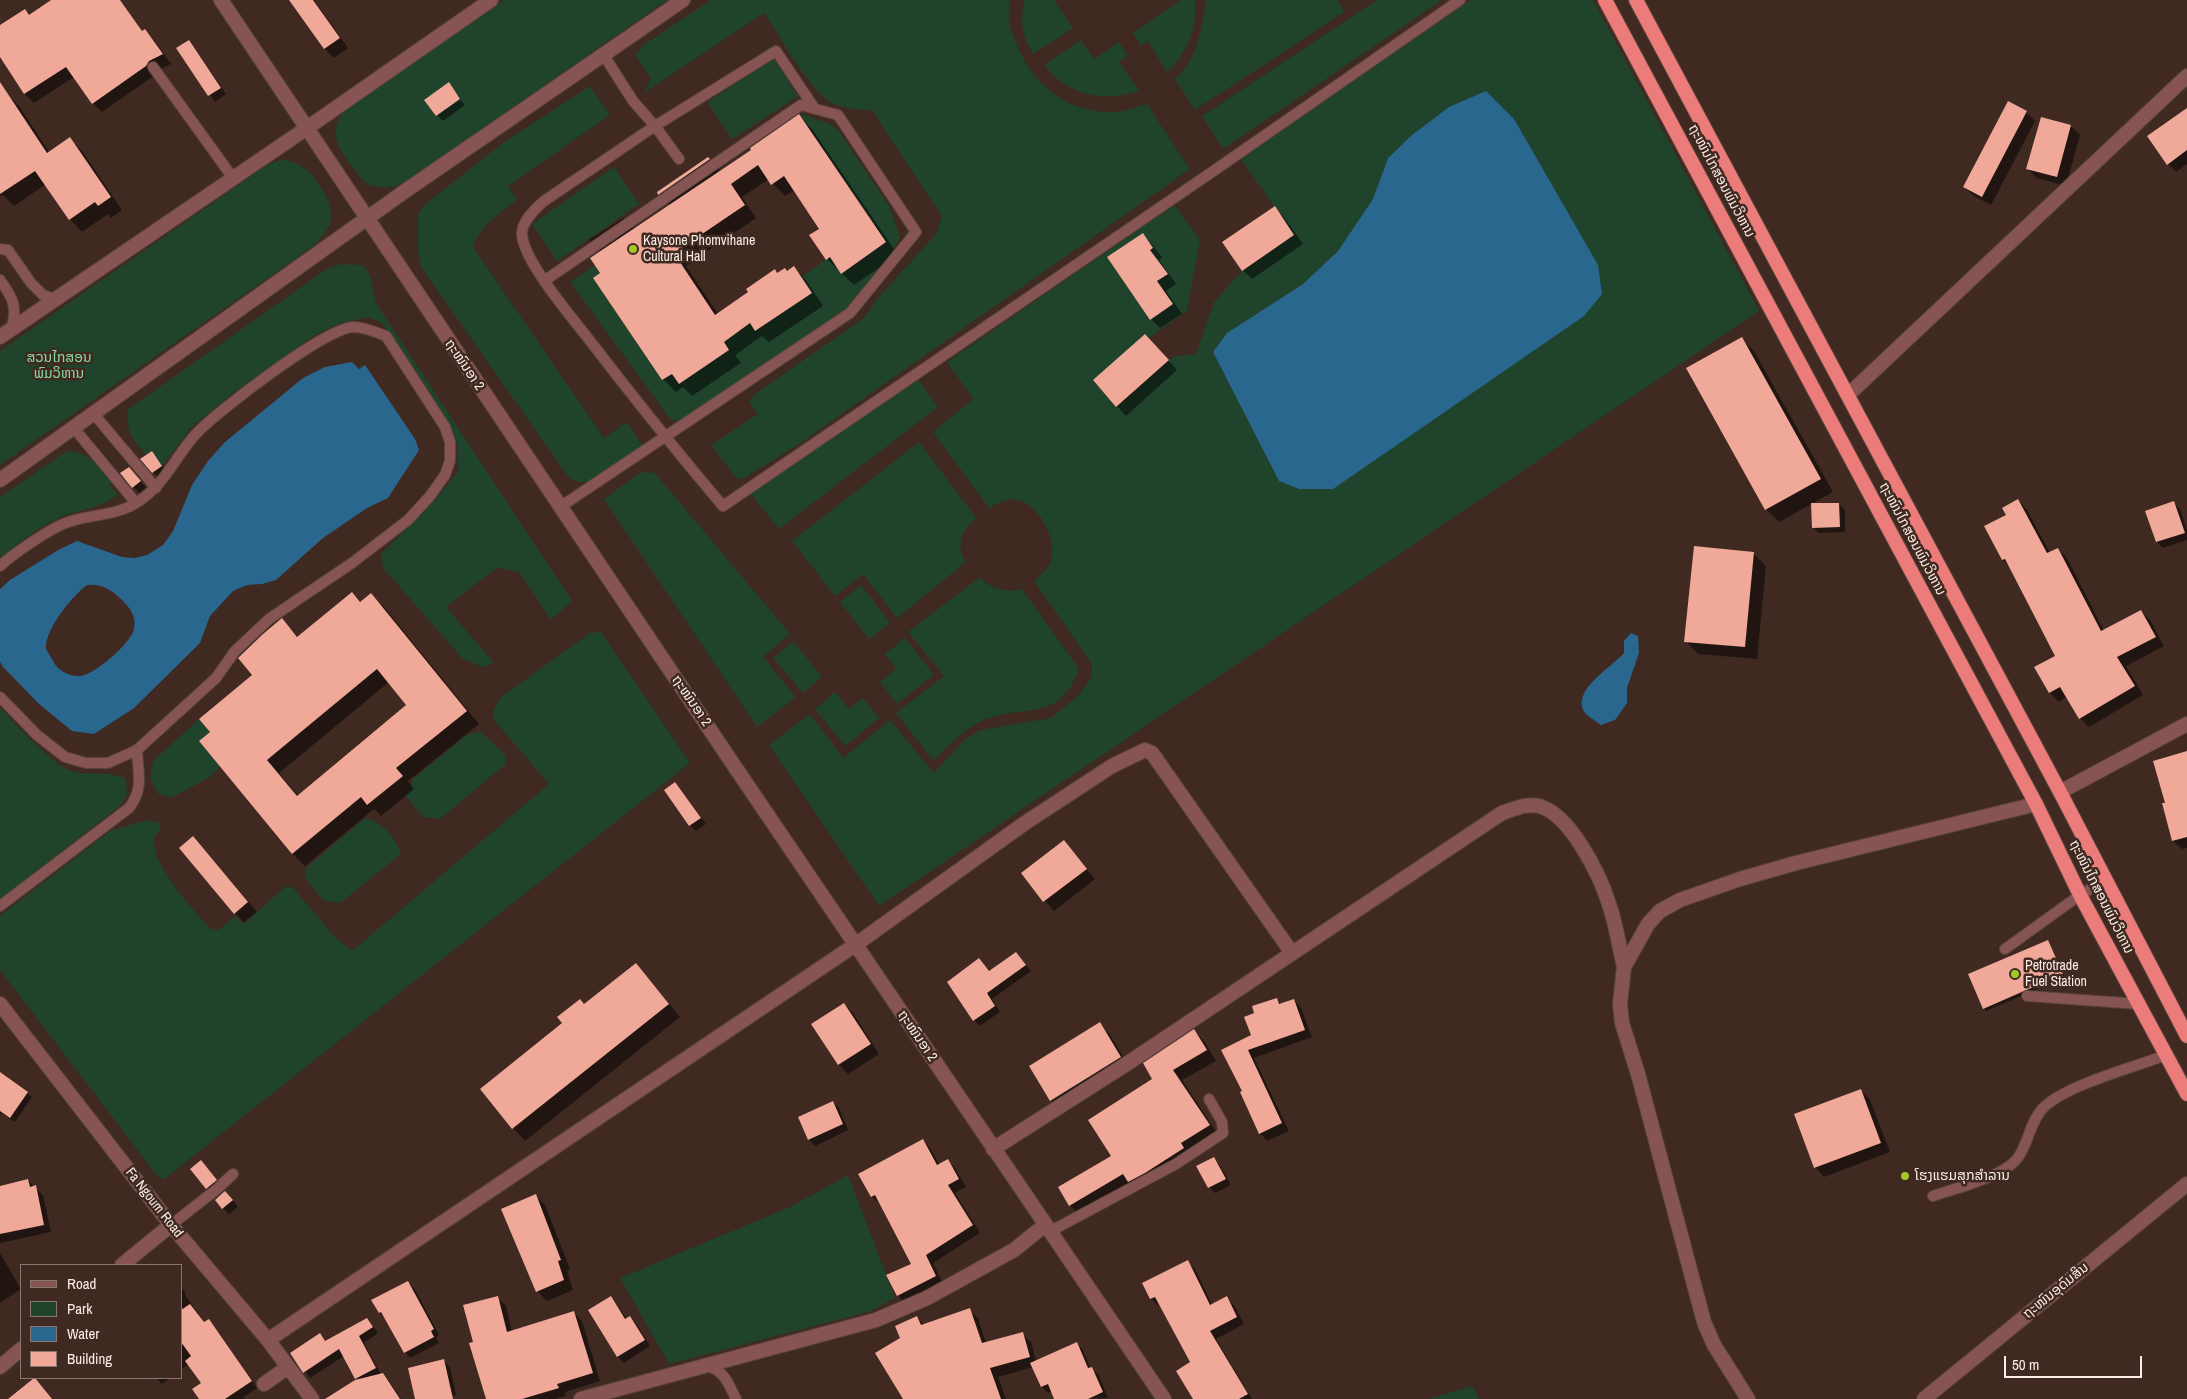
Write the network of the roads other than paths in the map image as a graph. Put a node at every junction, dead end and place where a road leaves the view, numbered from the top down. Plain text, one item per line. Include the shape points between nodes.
1 (221, 0) edge
2 (491, 0) edge
3 (683, 0) edge
4 (1460, 0) edge
5 (1605, 0) edge
6 (1636, 0) edge
7 (603, 54) junction
8 (152, 67) dead end
9 (2187, 76) edge
10 (815, 109) junction
11 (655, 126) junction
12 (307, 128) junction
13 (679, 159) dead end
14 (233, 178) junction
15 (366, 220) junction
16 (0, 249) edge
17 (0, 280) edge
18 (544, 281) junction
19 (55, 299) junction
20 (5, 333) edge
21 (1848, 395) junction
22 (93, 413) junction
23 (73, 427) junction
24 (664, 438) junction
25 (0, 480) edge
26 (156, 488) junction
27 (136, 503) junction
28 (560, 507) junction
29 (0, 566) edge
30 (0, 697) edge
31 (2187, 724) edge
32 (137, 750) junction
33 (2060, 792) junction
34 (2036, 804) junction
35 (2106, 880) junction
36 (2080, 895) junction
37 (0, 906) edge
38 (855, 945) junction
39 (2005, 949) dead end
40 (1292, 953) junction
41 (1624, 967) junction
42 (2028, 996) dead end
43 (0, 1004) edge
44 (2139, 1004) junction
45 (2187, 1036) edge
46 (2166, 1055) junction
47 (2187, 1094) edge
48 (1209, 1099) dead end
49 (993, 1149) junction
50 (233, 1174) dead end
51 (2187, 1184) edge
52 (1933, 1196) dead end
53 (171, 1225) junction
54 (1047, 1228) junction
55 (123, 1264) edge
56 (268, 1340) junction
57 (20, 1350) edge
58 (703, 1365) junction
59 (0, 1367) edge
60 (288, 1367) junction
61 (264, 1384) dead end
62 (312, 1399) edge
63 (581, 1399) edge
64 (736, 1399) edge
65 (1164, 1399) edge
66 (1748, 1399) edge
67 (1924, 1399) edge

1 - 12 street, ຖະໜົນອາ 2
2 - 12 street
3 - 7 street
4 - 24 lane via 723,506
5 - 34 highway, ຖະໜົນໄກສອນພົມວິຫານ
6 - 21 highway, ຖະໜົນໄກສອນພົມວິຫານ
7 - 11 lane via 633,101
7 - 15 street
8 - 14 lane
9 - 21 street
10 - 11 lane via 776,51
10 - 18 lane via 801,105
10 - 24 lane via 838,115 916,232 850,313
11 - 13 lane
11 - 18 lane via 544,201 530,215 521,232 522,241
12 - 14 street
12 - 15 street, ຖະໜົນອາ 2
14 - 19 street
15 - 22 street
15 - 28 street, ຖະໜົນອາ 2
16 - 19 lane via 8,250 43,295
17 - 20 lane via 12,297 16,315
18 - 24 lane
19 - 20 street
21 - 33 highway, ຖະໜົນໄກສອນພົມວິຫານ
22 - 23 street
22 - 26 lane
23 - 25 street
23 - 27 lane
24 - 28 lane
26 - 27 lane
26 - 32 lane via 195,435 247,392 307,349 330,335 353,327 386,336 445,427 450,442 450,461 445,475 408,520 352,563 269,619 236,651 216,678
27 - 29 lane via 123,510 64,524
28 - 38 street, ຖະໜົນອາ 2
30 - 32 lane via 37,735 65,757 86,763 108,763
31 - 33 street
32 - 37 lane via 139,790 129,808
33 - 35 highway, ຖະໜົນໄກສອນພົມວິຫານ
34 - 36 highway, ຖະໜົນໄກສອນພົມວິຫານ
34 - 41 street via 1796,863 1680,900 1660,911 1648,924
35 - 36 lane
35 - 45 highway, ຖະໜົນໄກສອນພົມວິຫານ
36 - 39 lane
36 - 44 highway, ຖະໜົນໄກສອນພົມວິຫານ
38 - 40 street via 1025,822 1112,766 1145,750 1162,767
38 - 49 street, ຖະໜົນອາ 2
38 - 56 street
40 - 41 street via 1502,813 1524,805 1550,810 1575,838 1601,883 1609,904
40 - 49 street via 1128,1064
41 - 66 street via 1620,1004 1622,1024 1704,1322 1714,1345
42 - 44 lane
43 - 53 street, Fa Ngoum Road
44 - 46 highway, ຖະໜົນໄກສອນພົມວິຫານ
46 - 47 highway, ຖະໜົນໄກສອນພົມວິຫານ
46 - 52 lane via 2072,1089 2043,1108 2031,1126 2019,1157 1997,1174
48 - 54 lane via 1222,1122 1223,1133 1176,1164
49 - 54 street, ຖະໜົນອາ 2
50 - 53 lane
51 - 67 street, ຖະໜົນອຸດົມສິນ
53 - 55 street
53 - 56 street, Fa Ngoum Road
54 - 58 street via 927,1298 876,1320
54 - 65 street, ຖະໜົນອາ 2
56 - 60 street, Fa Ngoum Road
57 - 59 street
58 - 63 street
58 - 64 lane via 718,1369
60 - 61 street
60 - 62 street, Fa Ngoum Road

